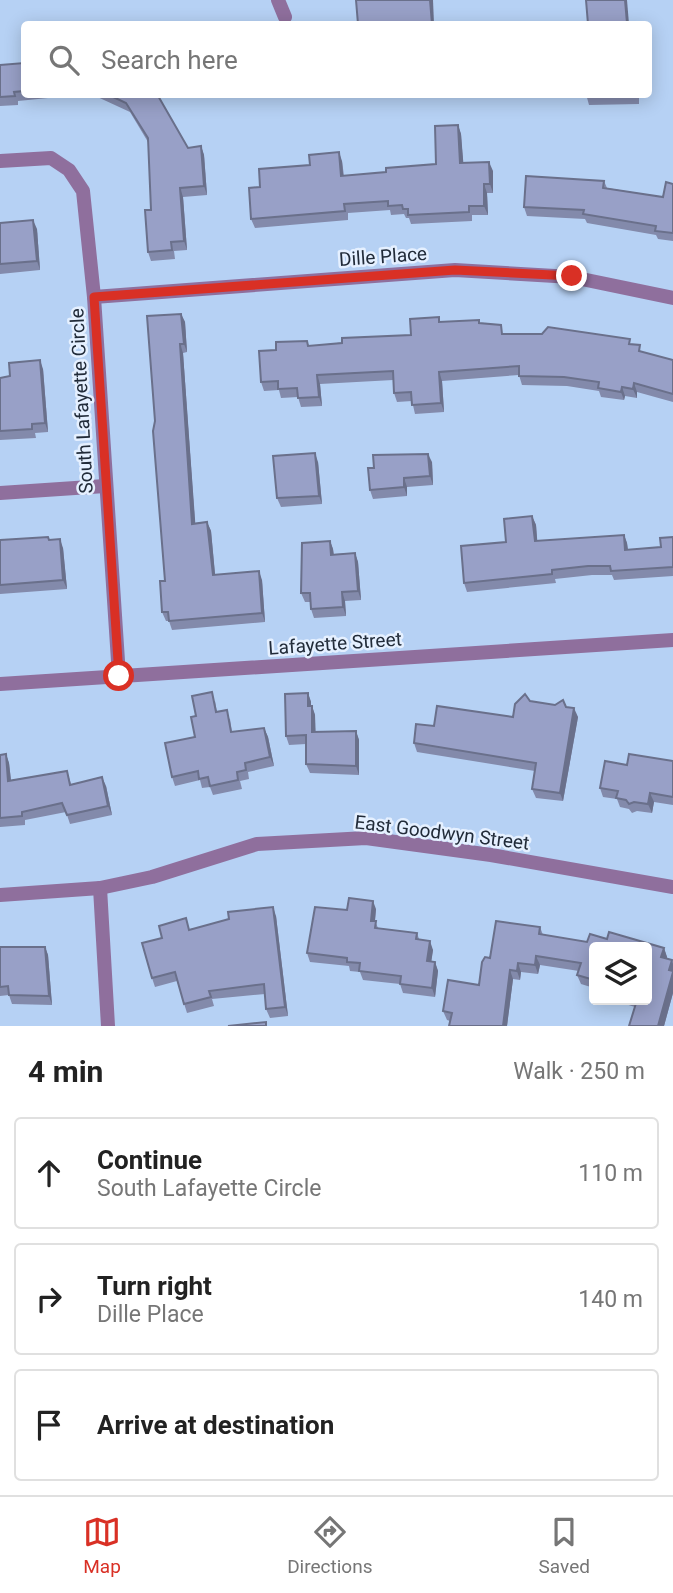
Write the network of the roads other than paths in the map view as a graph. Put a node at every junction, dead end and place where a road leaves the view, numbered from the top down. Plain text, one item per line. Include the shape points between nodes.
1 (278, 0) edge
2 (285, 17) dead end
3 (0, 161) edge
4 (94, 297) junction
5 (673, 298) edge
6 (105, 486) junction
7 (0, 493) edge
8 (673, 640) edge
9 (119, 676) junction
10 (0, 684) edge
11 (673, 887) edge
12 (100, 888) junction
13 (0, 895) edge
14 (108, 1026) edge

1 - 2 street
3 - 4 street, South Lafayette Circle via 51,158 69,170 83,191 86,206
4 - 5 street, Dille Place via 455,270 572,276
4 - 6 street, South Lafayette Circle
6 - 7 street
6 - 9 street, South Lafayette Circle
8 - 9 street, Lafayette Street
9 - 10 street, Lafayette Street
11 - 12 street, East Goodwyn Street via 366,838 257,844
12 - 13 street, East Goodwyn Street
12 - 14 street

